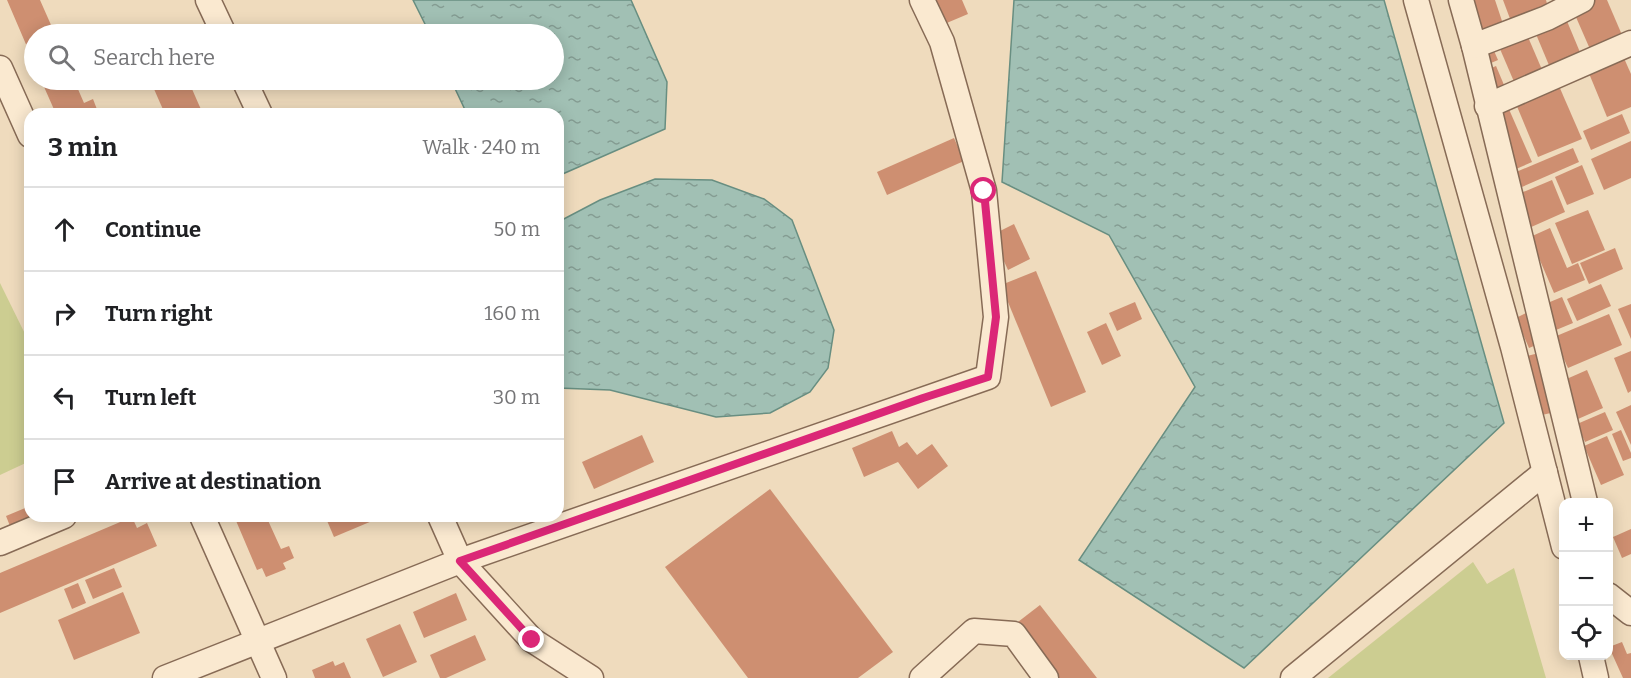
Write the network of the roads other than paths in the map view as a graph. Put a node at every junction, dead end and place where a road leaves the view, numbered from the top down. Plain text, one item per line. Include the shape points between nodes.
1 (208, 0) edge
2 (922, 0) edge
3 (1416, 0) edge
4 (1461, 0) edge
5 (1582, 0) edge
6 (219, 24) edge
7 (1631, 44) edge
8 (1474, 46) junction
9 (0, 68) edge
10 (249, 90) edge
11 (1487, 105) junction
12 (257, 108) edge
13 (24, 122) edge
14 (1545, 471) junction
15 (1585, 498) edge
16 (50, 522) edge
17 (205, 522) edge
18 (443, 522) edge
19 (1559, 530) edge
20 (0, 543) edge
21 (460, 561) junction
22 (1613, 599) edge
23 (1631, 612) edge
24 (259, 641) junction
25 (1592, 660) edge
26 (165, 678) edge
27 (274, 678) edge
28 (591, 678) edge
29 (922, 678) edge
30 (1046, 678) edge
31 (1293, 678) edge
32 (1596, 678) edge

1 - 6 street
2 - 21 street via 942,42 984,191 996,317 988,377
3 - 14 street
4 - 8 street
5 - 8 street
7 - 11 street
8 - 11 street
9 - 13 street
10 - 12 street
11 - 15 street
14 - 19 street
14 - 31 street
16 - 20 street
17 - 24 street
18 - 21 street
21 - 24 street
21 - 28 street via 532,640
22 - 23 street
24 - 26 street
24 - 27 street
25 - 32 street
29 - 30 street via 974,630 1014,634

